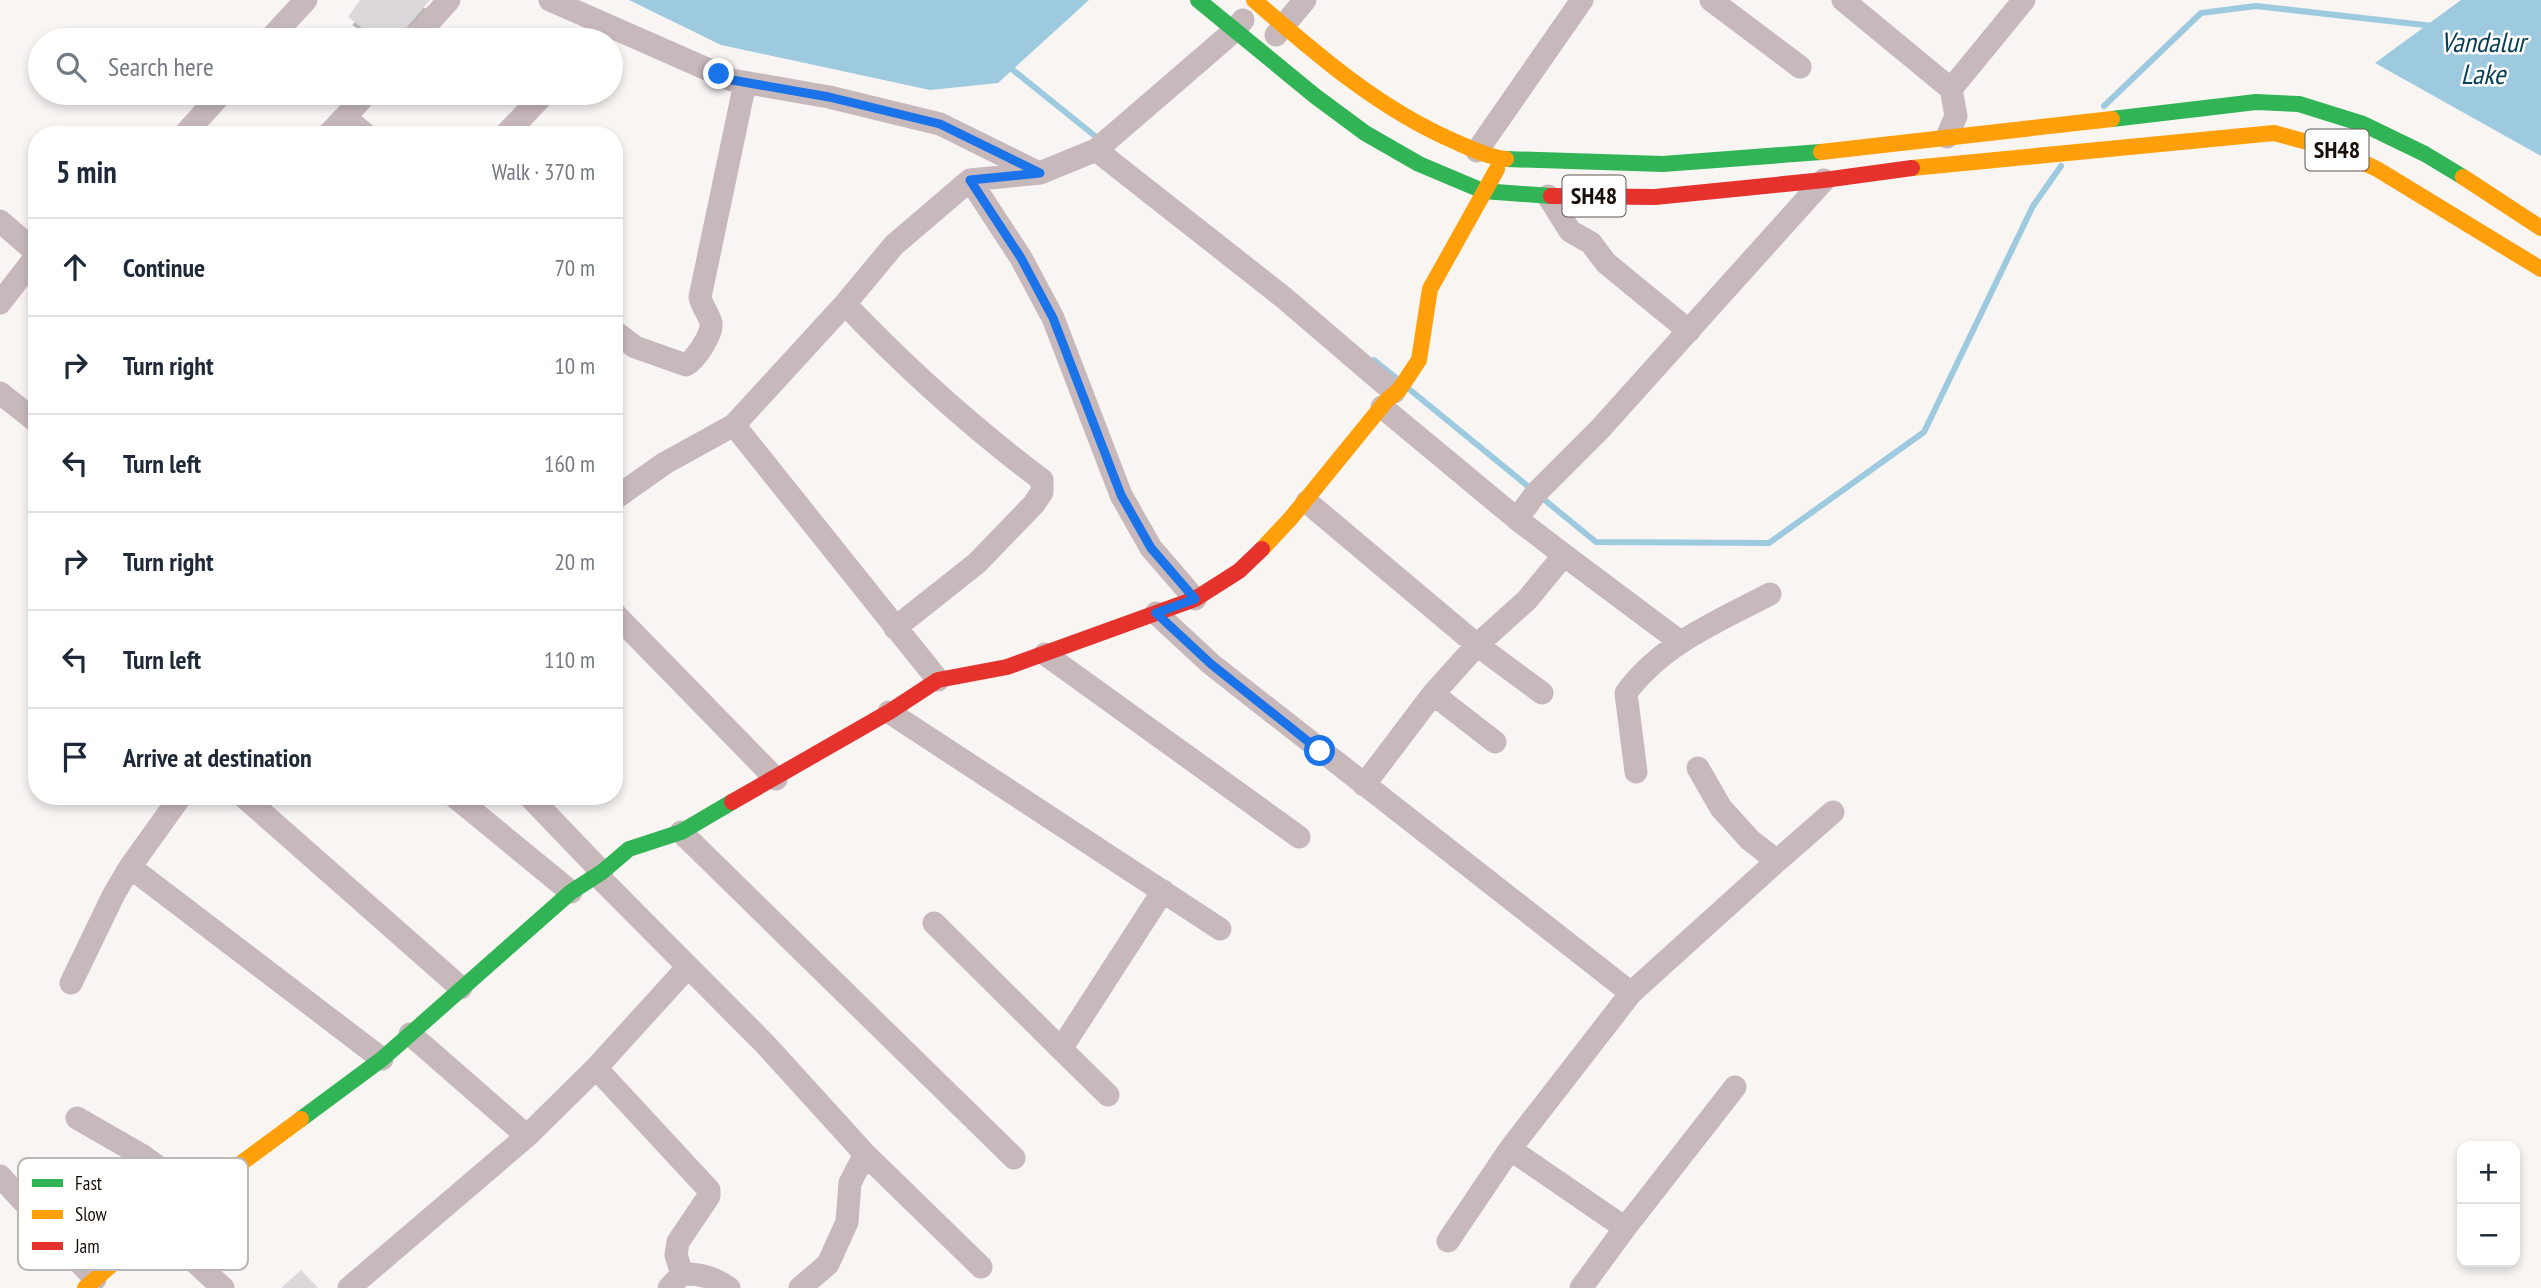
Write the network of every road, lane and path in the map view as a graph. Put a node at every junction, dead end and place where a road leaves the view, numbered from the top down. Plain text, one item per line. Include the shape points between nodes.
1 (306, 0) edge
2 (449, 0) edge
3 (550, 0) edge
4 (1198, 0) edge
5 (1305, 0) edge
6 (1582, 0) edge
7 (1711, 0) edge
8 (1843, 0) edge
9 (2024, 0) edge
10 (1256, 1) edge
11 (1284, 26) junction
12 (280, 28) edge
13 (424, 28) edge
14 (593, 28) edge
15 (1234, 31) junction
16 (623, 41) edge
17 (1262, 52) junction
18 (1800, 67) dead end
19 (746, 83) junction
20 (1951, 89) junction
21 (211, 105) edge
22 (356, 105) edge
23 (534, 105) edge
24 (345, 117) junction
25 (192, 126) edge
26 (336, 126) edge
27 (356, 126) edge
28 (514, 126) edge
29 (1947, 137) junction
30 (1096, 150) junction
31 (1477, 151) junction
32 (1503, 159) junction
33 (1040, 173) junction
34 (970, 180) junction
35 (1824, 180) junction
36 (1483, 191) junction
37 (1548, 196) junction
38 (0, 221) edge
39 (2541, 228) edge
40 (28, 246) edge
41 (28, 266) edge
42 (2541, 269) edge
43 (0, 303) edge
44 (845, 304) junction
45 (1689, 331) junction
46 (623, 337) edge
47 (0, 393) edge
48 (1388, 400) junction
49 (28, 415) edge
50 (734, 425) junction
51 (623, 493) edge
52 (1307, 502) junction
53 (1517, 519) junction
54 (1564, 555) junction
55 (1770, 594) dead end
56 (1195, 599) junction
57 (1156, 613) junction
58 (623, 621) edge
59 (895, 628) junction
60 (1679, 641) junction
61 (1477, 645) junction
62 (1045, 654) junction
63 (938, 680) junction
64 (1542, 693) dead end
65 (1433, 694) junction
66 (890, 712) junction
67 (1495, 742) dead end
68 (1698, 768) dead end
69 (1636, 772) dead end
70 (776, 779) junction
71 (1364, 785) junction
72 (175, 805) edge
73 (253, 805) edge
74 (465, 805) edge
75 (537, 805) edge
76 (1833, 812) dead end
77 (681, 832) junction
78 (1299, 837) dead end
79 (1777, 861) junction
80 (130, 867) junction
81 (599, 874) junction
82 (1163, 891) junction
83 (571, 892) junction
84 (934, 923) dead end
85 (1220, 929) dead end
86 (687, 968) junction
87 (71, 983) dead end
88 (461, 988) junction
89 (1631, 993) junction
90 (410, 1034) junction
91 (1061, 1049) junction
92 (382, 1059) junction
93 (596, 1068) junction
94 (1735, 1087) dead end
95 (1108, 1095) dead end
96 (77, 1118) dead end
97 (527, 1136) junction
98 (1510, 1149) junction
99 (865, 1154) junction
100 (147, 1158) edge
101 (1014, 1158) dead end
102 (248, 1159) edge
103 (0, 1176) edge
104 (18, 1197) edge
105 (1625, 1228) junction
106 (1448, 1241) dead end
107 (981, 1268) dead end
108 (105, 1270) edge
109 (204, 1270) edge
110 (676, 1281) edge
111 (90, 1283) edge
112 (223, 1288) edge
113 (349, 1288) edge
114 (729, 1288) edge
115 (800, 1288) edge
116 (1581, 1288) edge

1 - 12 street
2 - 13 street
3 - 14 street
4 - 15 main road, SH48
5 - 11 street
6 - 31 street
7 - 18 street
8 - 20 street
9 - 20 street
10 - 11 main road, SH48
10 - 15 street
11 - 17 street
11 - 31 main road, SH48 via 1373,96 1426,129
15 - 17 main road, SH48
15 - 30 street
16 - 19 street
17 - 36 main road, SH48 via 1366,133 1419,164
19 - 33 street via 940,124
19 - 46 street via 700,297 711,331 694,361 686,365
20 - 29 street via 1956,117
21 - 25 street
22 - 24 street
23 - 28 street
24 - 26 street
24 - 27 street
29 - 32 main road, SH48 via 1786,156 1663,164
29 - 39 main road, SH48 via 2256,102 2298,104 2347,118 2430,157
30 - 33 street
30 - 48 street via 1283,297
31 - 32 main road, SH48
32 - 36 main road
33 - 34 street
34 - 44 street via 894,245
34 - 56 street via 1021,258 1053,318 1121,495 1151,548
35 - 37 main road, SH48 via 1656,197
35 - 42 main road, SH48 via 1945,163 2274,133 2333,149 2377,169
35 - 45 street
36 - 37 main road, SH48
36 - 48 main road via 1430,289 1419,360
37 - 45 street via 1570,230 1591,243 1606,263
38 - 40 street
41 - 43 street
44 - 50 street
44 - 59 street via 901,363 984,437 1042,480 1042,492 1034,504 977,563
45 - 53 street via 1536,493
47 - 49 street
48 - 52 main road
48 - 53 street
50 - 51 street
50 - 59 street
52 - 56 main road via 1255,558 1223,585
52 - 61 street
53 - 54 street
54 - 60 street
54 - 61 street via 1527,600
55 - 60 street
56 - 57 main road
57 - 62 main road
57 - 71 street via 1211,664
58 - 70 street
59 - 63 street
60 - 69 street via 1626,693
61 - 64 street
61 - 65 street
62 - 63 main road via 1007,667
62 - 78 street
63 - 66 main road
65 - 67 street
65 - 71 street
66 - 70 main road
66 - 82 street
68 - 79 street via 1721,808
70 - 77 main road
71 - 89 street
72 - 80 street
73 - 88 street
74 - 83 street
75 - 81 street
76 - 79 street
77 - 81 main road via 629,849
77 - 101 street
79 - 89 street
80 - 87 street
80 - 92 street
81 - 83 main road
81 - 86 street
82 - 85 street
82 - 91 street
83 - 88 main road
84 - 91 street
86 - 93 street
86 - 99 street via 765,1044
88 - 90 main road
89 - 98 street
90 - 92 main road
90 - 97 street
91 - 95 street
92 - 102 main road
93 - 97 street
93 - 110 street via 709,1190 678,1242
94 - 105 street
96 - 100 street
97 - 113 street
98 - 105 street
98 - 106 street
99 - 107 street
99 - 115 street via 850,1183 847,1222 828,1264
103 - 104 street
105 - 116 street
108 - 111 main road
109 - 112 street
110 - 114 street via 696,1273

